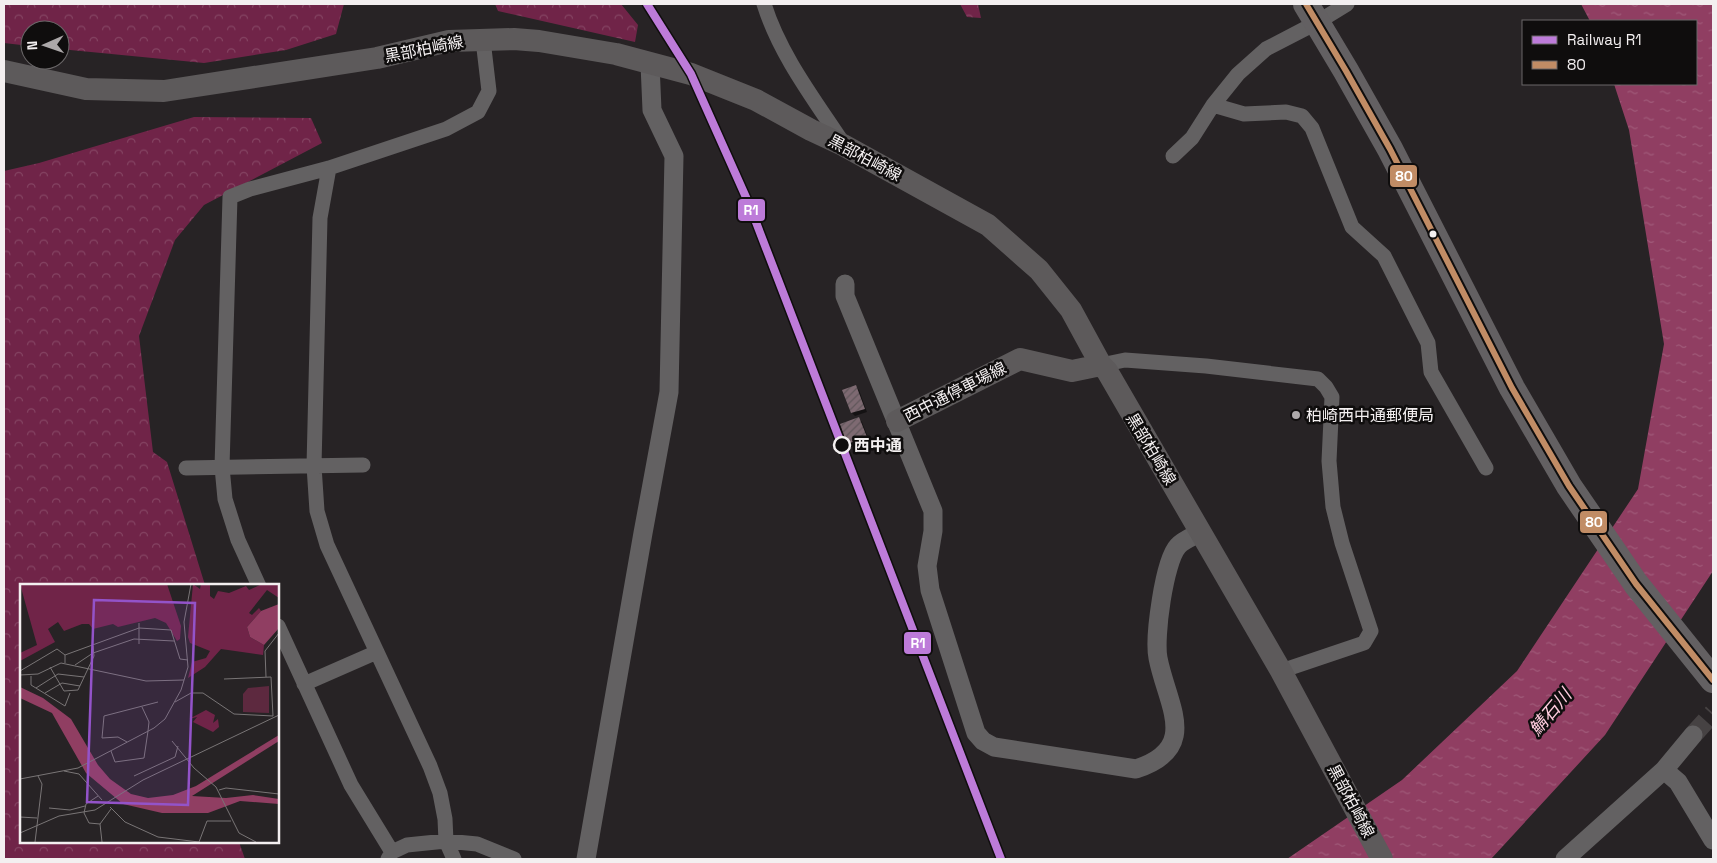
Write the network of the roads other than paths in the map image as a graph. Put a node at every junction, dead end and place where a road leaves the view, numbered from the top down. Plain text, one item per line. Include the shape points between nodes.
1 (764, 4) edge
2 (1347, 4) edge
3 (1311, 13) edge
4 (483, 40) junction
5 (650, 64) junction
6 (4, 70) edge
7 (1213, 105) junction
8 (844, 145) junction
9 (1174, 156) dead end
10 (329, 168) junction
11 (845, 284) dead end
12 (1101, 365) junction
13 (897, 422) junction
14 (363, 465) dead end
15 (314, 466) junction
16 (222, 467) junction
17 (186, 468) dead end
18 (1486, 468) dead end
19 (1201, 532) junction
20 (258, 584) edge
21 (279, 628) edge
22 (377, 652) junction
23 (1281, 671) junction
24 (1713, 680) edge
25 (304, 684) junction
26 (1693, 735) tunnel mouth
27 (1664, 770) junction
28 (1713, 840) edge
29 (446, 841) junction
30 (390, 856) edge
31 (454, 859) edge
32 (514, 859) edge
33 (586, 859) edge
34 (1382, 859) edge
35 (1565, 859) edge

1 - 8 street via 795,70
2 - 3 street
3 - 7 street via 1238,74
3 - 24 highway via 1390,149 1512,388 1569,486 1636,584
4 - 5 main road, 黒部柏崎線 via 539,41 616,54
4 - 6 main road, 黒部柏崎線 via 449,41 377,58 164,91 86,88
4 - 10 street via 489,91 478,112 446,129
5 - 8 main road, 黒部柏崎線 via 691,74 743,94
5 - 33 street via 652,110 674,156 669,392
7 - 9 street via 1192,138
7 - 18 street via 1244,114 1286,112 1302,116 1312,128 1352,228 1384,256 1428,343 1431,372
8 - 12 main road, 黒部柏崎線 via 988,225 1028,259 1070,310
10 - 15 street via 320,218
10 - 16 street via 230,197
11 - 13 street via 845,296
12 - 13 main road, 西中通停車場線 via 1072,371 1020,359
12 - 19 main road, 黒部柏崎線
12 - 23 street via 1125,360 1318,379 1332,397 1328,461 1333,507 1371,632 1364,643
13 - 19 street via 933,511 927,566 930,590 976,733 994,748 1136,769 1151,764 1168,752 1176,720 1158,655 1159,620 1172,555 1178,545
14 - 15 street
15 - 16 street
15 - 22 street via 317,511 327,545
16 - 17 street
16 - 20 street via 225,499 235,532
19 - 23 main road, 黒部柏崎線
21 - 25 street
22 - 25 street
22 - 29 street via 440,793
23 - 34 main road, 黒部柏崎線
25 - 30 street via 351,784
26 - 27 street
27 - 28 street via 1678,782
27 - 35 street
29 - 30 street via 407,846
29 - 31 street
29 - 32 street via 477,844

